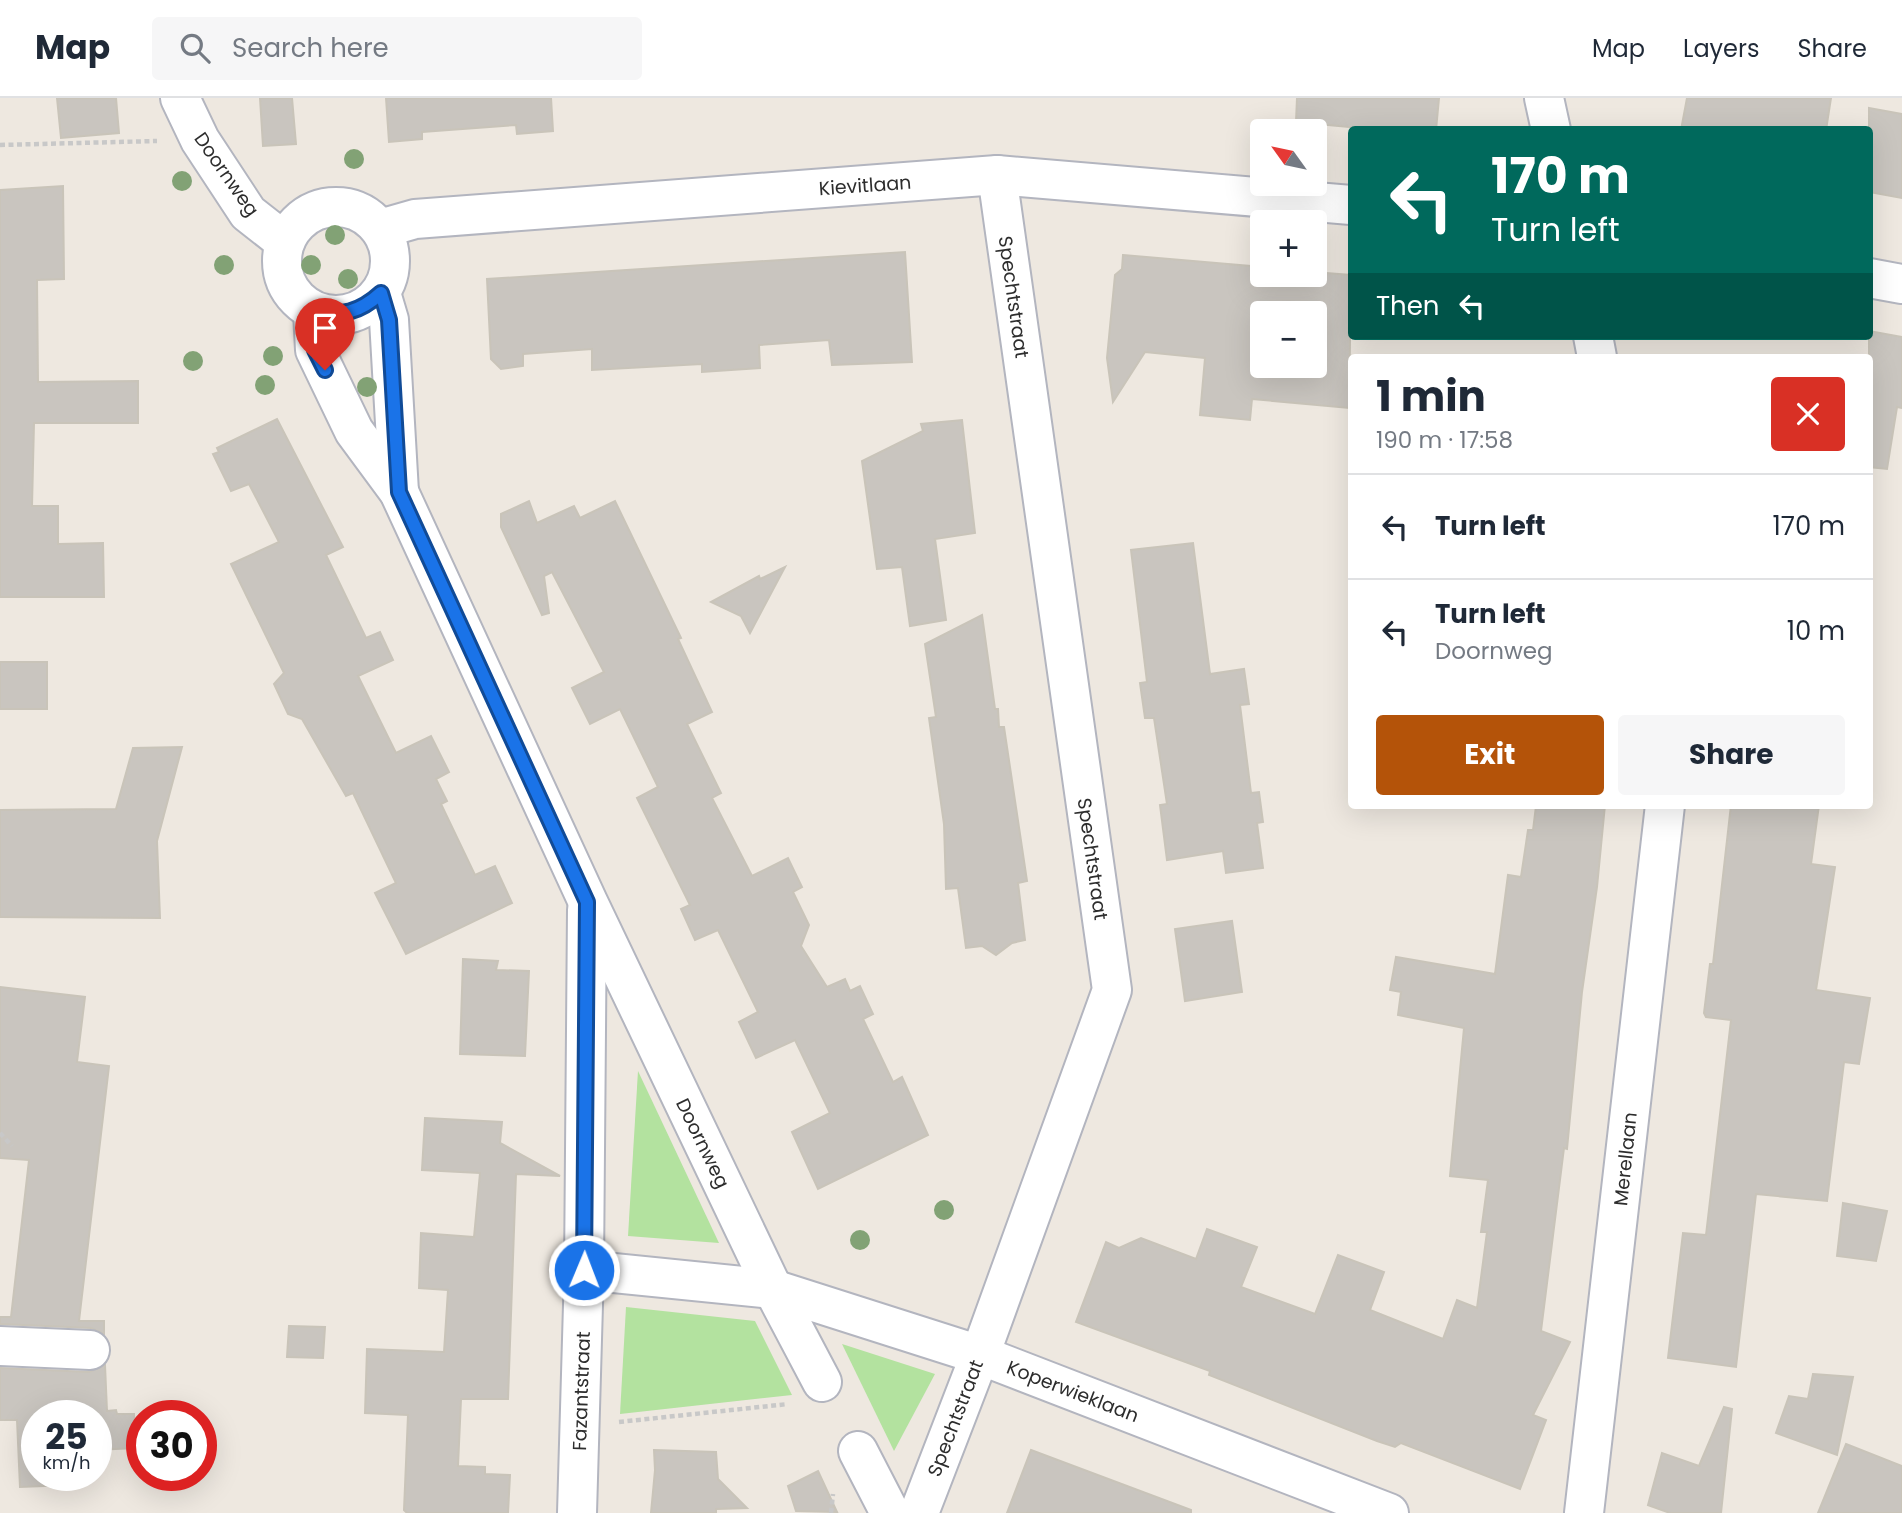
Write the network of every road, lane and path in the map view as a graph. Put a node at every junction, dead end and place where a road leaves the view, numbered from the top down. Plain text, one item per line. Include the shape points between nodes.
1 (180, 98) edge
2 (1544, 98) edge
3 (1550, 126) edge
4 (200, 140) junction
5 (0, 145) edge
6 (997, 175) junction
7 (1348, 205) edge
8 (380, 229) junction
9 (285, 242) junction
10 (1873, 279) edge
11 (1902, 284) edge
12 (381, 293) junction
13 (313, 312) junction
14 (399, 492) junction
15 (1665, 809) edge
16 (587, 902) junction
17 (0, 1133) edge
18 (12, 1146) dead end
19 (584, 1270) junction
20 (773, 1289) junction
21 (0, 1346) edge
22 (90, 1350) dead end
23 (980, 1355) junction
24 (822, 1382) dead end
25 (791, 1404) dead end
26 (580, 1426) junction
27 (858, 1451) dead end
28 (577, 1513) edge
29 (890, 1513) edge
30 (919, 1513) edge
31 (1389, 1513) edge
32 (1584, 1513) edge

1 - 4 street, Doornweg
2 - 3 street
4 - 5 path
4 - 9 street, Doornweg via 248,213
6 - 7 street, Kievitlaan
6 - 8 street, Kievitlaan via 415,219
6 - 23 street, Spechtstraat via 1112,990
8 - 9 street via 360,212 334,206 311,213 294,226
8 - 12 street via 388,246 390,268
9 - 13 street via 282,272 293,296
10 - 11 street
12 - 13 street via 366,307 340,316
12 - 14 street, Doornweg via 389,320
13 - 14 street, Doornweg via 315,350 354,431
14 - 16 street, Doornweg
15 - 32 street, Merellaan
16 - 19 street, Doornweg
16 - 20 street, Doornweg
17 - 18 path
19 - 20 street, Koperwieklaan
19 - 26 street, Fazantstraat
20 - 23 street, Koperwieklaan
20 - 24 street, Doornweg
21 - 22 street
23 - 30 street, Spechtstraat
23 - 31 street, Koperwieklaan
25 - 26 path
26 - 28 street, Fazantstraat
27 - 29 street

